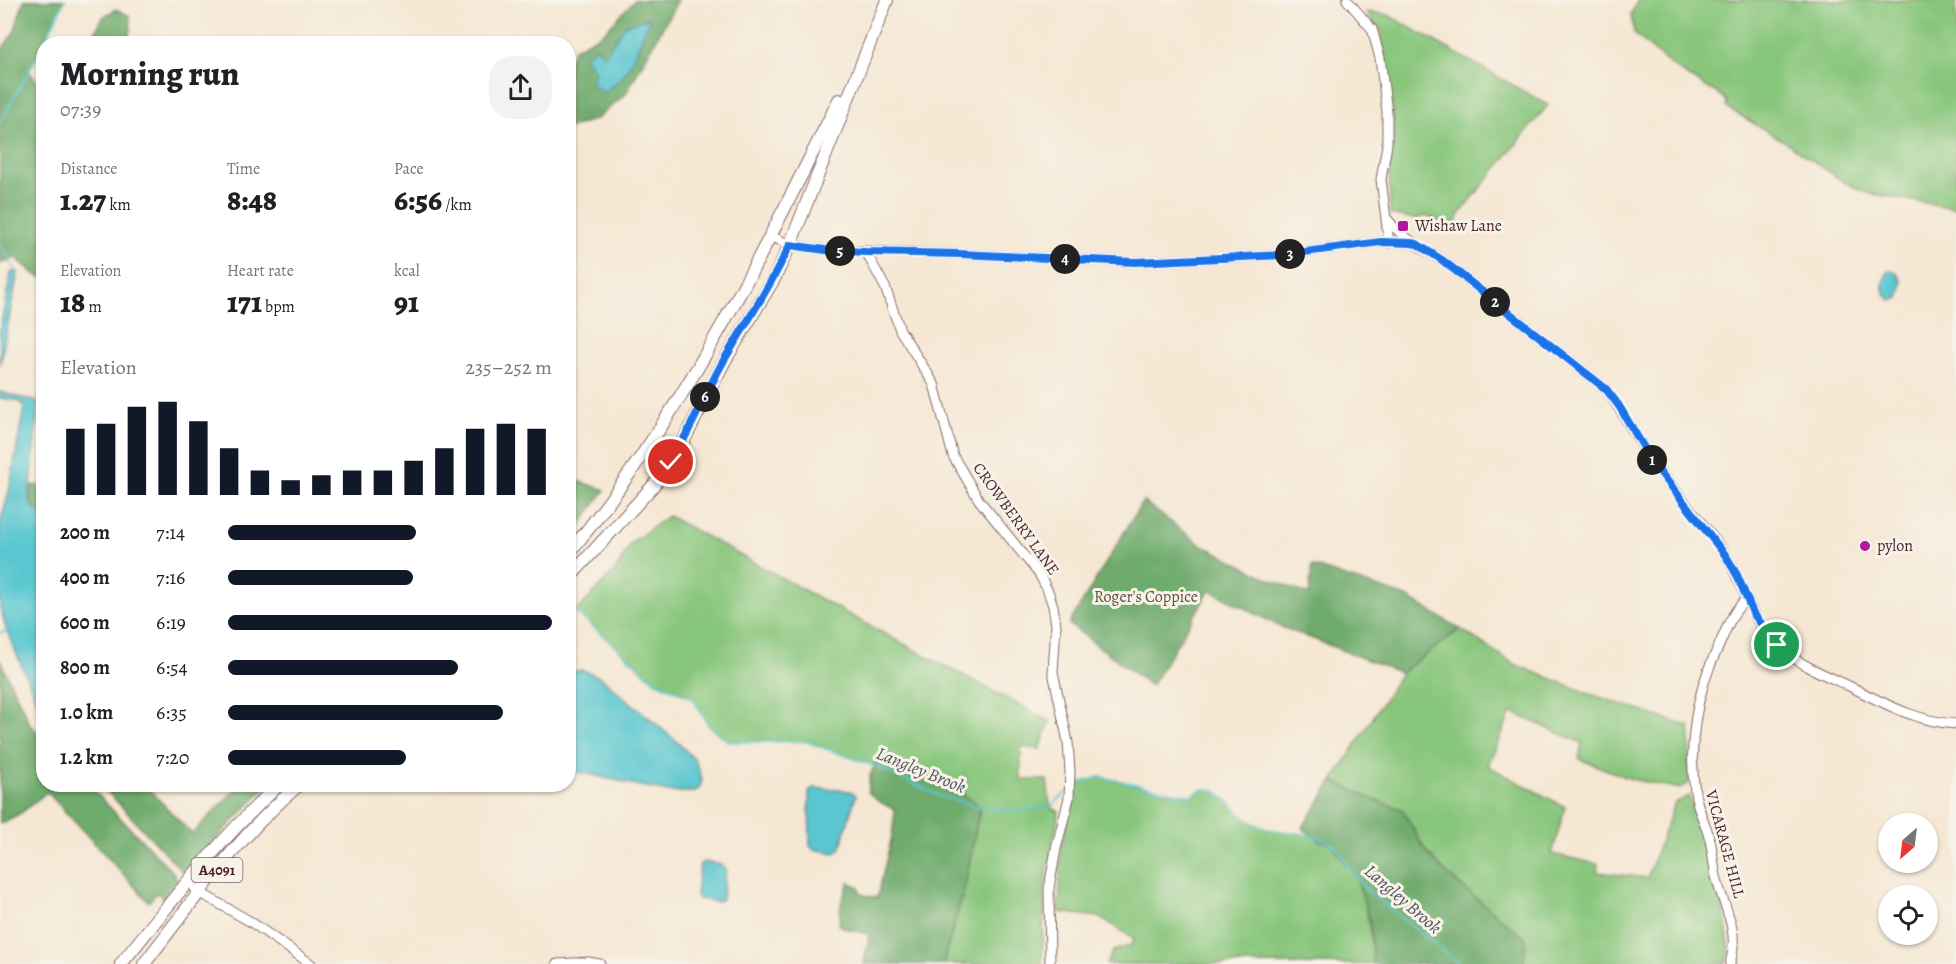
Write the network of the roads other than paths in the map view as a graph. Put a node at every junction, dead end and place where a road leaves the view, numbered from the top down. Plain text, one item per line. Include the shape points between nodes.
1 (887, 0) edge
2 (1347, 0) edge
3 (875, 29) junction
4 (1388, 220) junction
5 (771, 236) junction
6 (1389, 243) junction
7 (1411, 243) junction
8 (790, 245) junction
9 (866, 252) junction
10 (576, 544) edge
11 (576, 570) edge
12 (1747, 599) junction
13 (1956, 724) edge
14 (271, 792) edge
15 (291, 792) edge
16 (188, 881) junction
17 (200, 892) junction
18 (121, 964) edge
19 (144, 964) edge
20 (311, 964) edge
21 (557, 964) edge
22 (600, 964) edge
23 (1050, 964) edge
24 (1730, 964) edge

1 - 3 main road
2 - 4 street via 1372,29 1380,58 1387,112 1381,179
3 - 5 main road
3 - 8 main road
4 - 6 street
4 - 7 street
5 - 8 street
5 - 10 main road via 674,409 610,503
6 - 7 street
6 - 9 street via 1282,255 1135,262
7 - 12 street via 1442,260 1606,389 1653,463 1726,556
8 - 9 street
8 - 11 main road via 671,462
9 - 23 street, CROWBERRY LANE via 885,287 900,330 933,384 953,456 979,500 1039,574 1053,606 1053,672 1070,771 1069,798 1049,888
12 - 13 street via 1768,635 1791,656 1906,713
12 - 24 street, VICARAGE HILL via 1737,609 1710,664 1699,695 1694,735 1695,793 1709,836 1716,880 1732,926 1734,946
14 - 16 main road, A4091
15 - 17 main road, A4091 via 231,852
16 - 17 street
16 - 18 main road, A4091
17 - 19 main road, A4091
17 - 20 street
21 - 22 street

